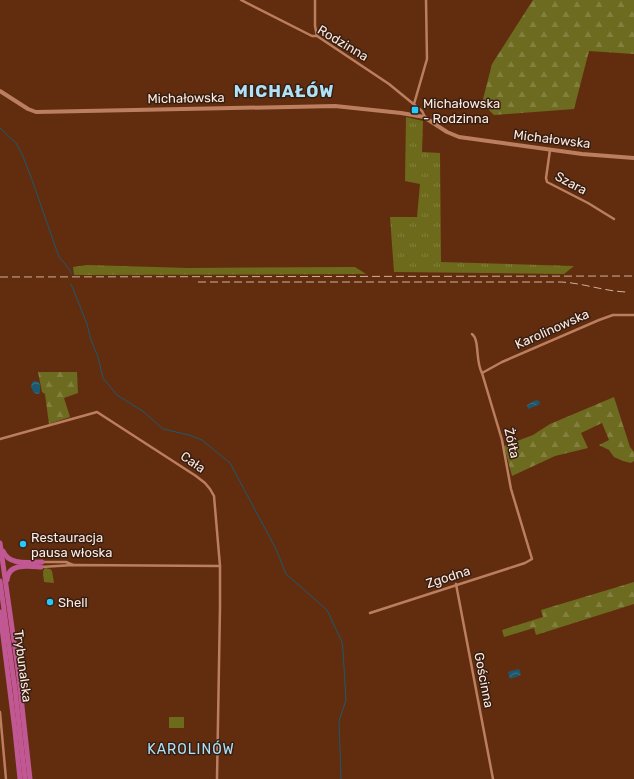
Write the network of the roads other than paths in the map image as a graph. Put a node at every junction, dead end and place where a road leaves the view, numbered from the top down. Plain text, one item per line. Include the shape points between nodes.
1 (241, 0) edge
2 (315, 0) edge
3 (426, 0) edge
4 (317, 36) junction
5 (0, 92) edge
6 (414, 104) junction
7 (425, 117) junction
8 (550, 149) junction
9 (634, 158) edge
10 (614, 219) dead end
11 (634, 315) edge
12 (472, 334) dead end
13 (482, 373) junction
14 (0, 439) edge
15 (0, 544) edge
16 (532, 559) joint
17 (42, 564) junction
18 (220, 566) junction
19 (0, 580) edge
20 (456, 584) junction
21 (6, 585) junction
22 (0, 612) edge
23 (370, 613) dead end
24 (0, 712) edge
25 (6, 779) edge
26 (20, 779) edge
27 (25, 779) edge
28 (30, 779) edge
29 (217, 779) edge
30 (493, 779) edge

1 - 4 street, Rodzinna via 307,34
2 - 4 street
3 - 6 street via 427,59
4 - 6 street, Rodzinna via 389,84
5 - 7 street, Michałowska via 36,112 325,106
6 - 7 street, Rodzinna
7 - 8 street, Michałowska via 459,137
8 - 9 street, Michałowska
8 - 10 street, Szara via 547,182
11 - 13 street, Karolinowska via 613,315 599,320
12 - 13 street, Żółta via 476,338 478,364
13 - 16 street, Żółta via 502,440 511,489
14 - 18 street, Cała via 97,412 206,483 215,502
15 - 17 highway via 11,561
15 - 21 highway
16 - 20 street, Zgodna
17 - 18 street
17 - 21 highway via 13,568 8,574
18 - 29 street, Cała
19 - 27 highway, Trybunalska
20 - 23 street, Zgodna
20 - 30 street, Gościnna
21 - 28 highway
22 - 26 highway, Trybunalska
24 - 25 street

